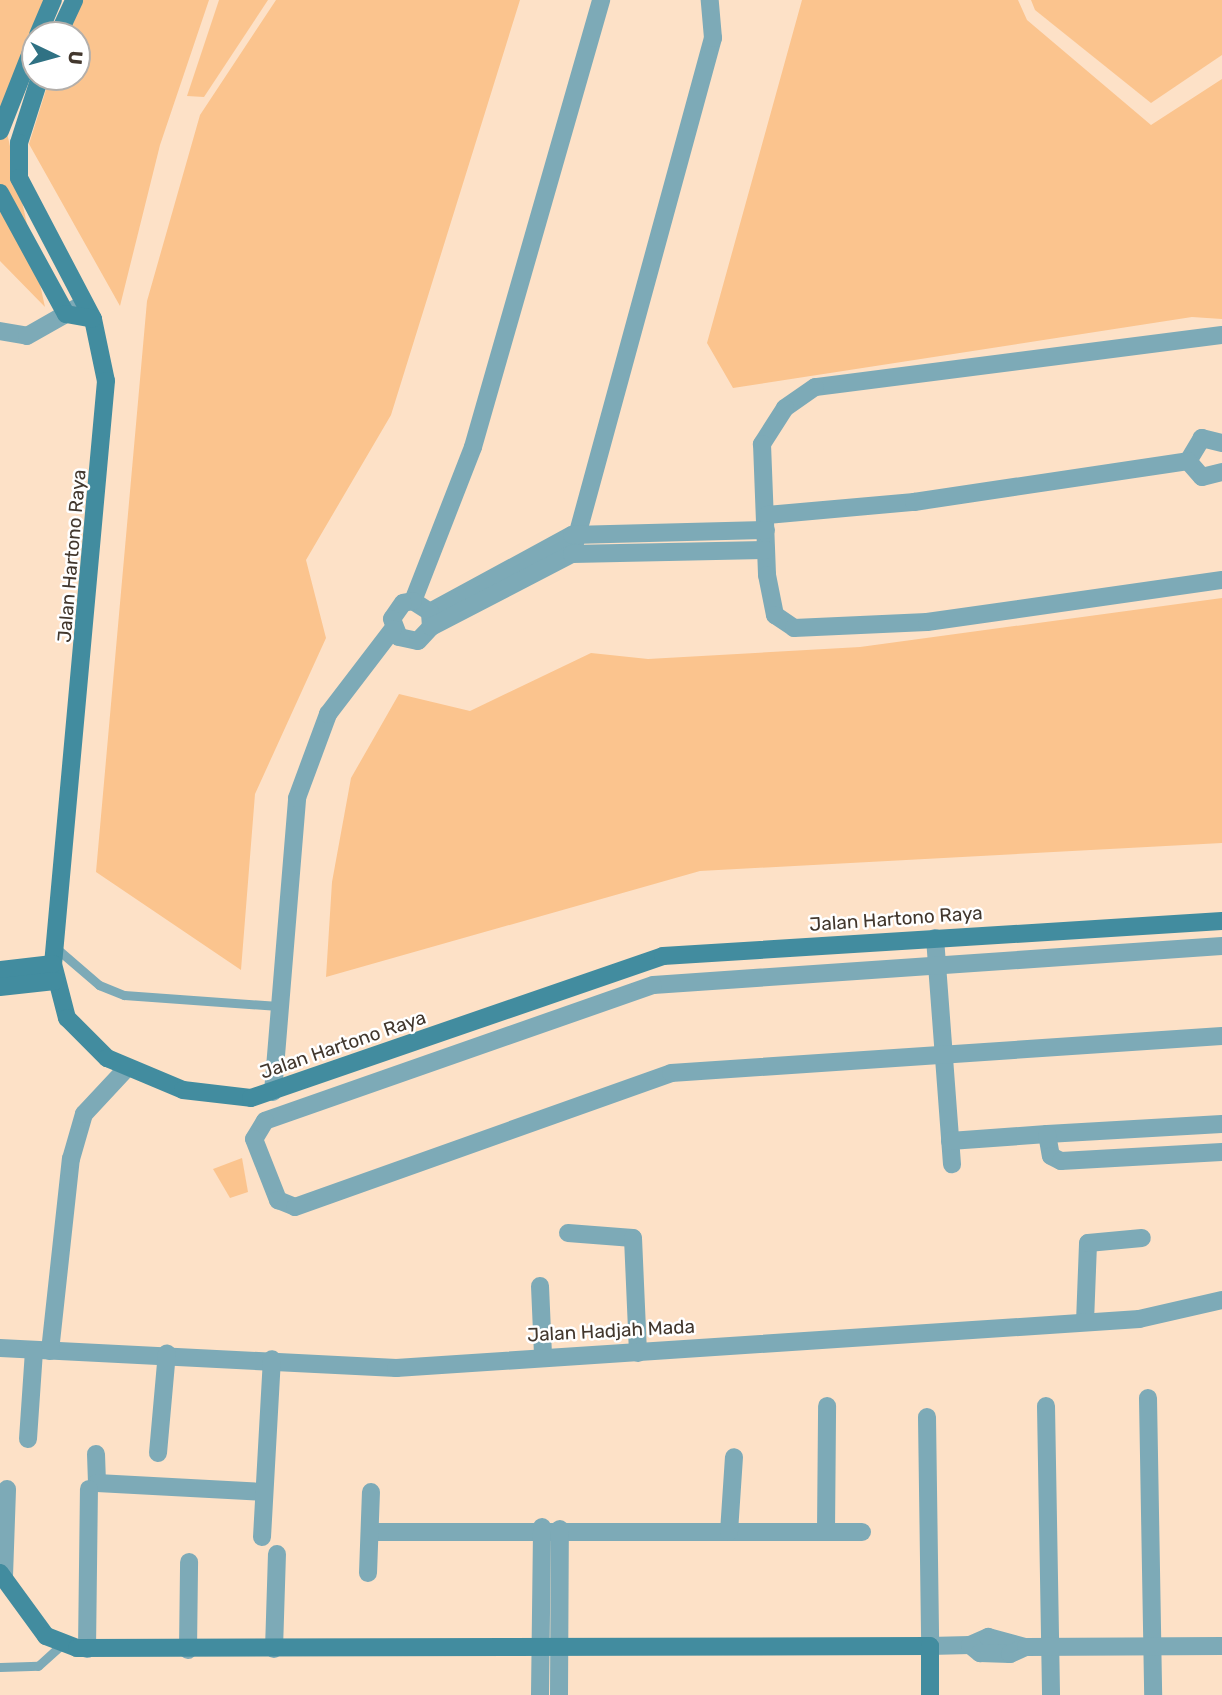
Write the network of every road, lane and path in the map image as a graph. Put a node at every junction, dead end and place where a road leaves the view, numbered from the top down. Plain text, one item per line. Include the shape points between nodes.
1 (53, 0) edge
2 (74, 0) edge
3 (601, 0) edge
4 (710, 0) edge
5 (44, 21) edge
6 (64, 21) edge
7 (21, 78) edge
8 (36, 91) edge
9 (0, 131) edge
10 (0, 192) edge
11 (89, 311) junction
12 (66, 314) junction
13 (0, 331) edge
14 (1222, 335) edge
15 (1222, 443) edge
16 (1188, 461) junction
17 (1222, 472) edge
18 (767, 522) junction
19 (572, 535) junction
20 (766, 550) junction
21 (572, 554) junction
22 (1222, 580) edge
23 (413, 601) junction
24 (430, 620) junction
25 (393, 629) junction
26 (1222, 921) edge
27 (935, 938) junction
28 (1222, 946) edge
29 (54, 964) junction
30 (937, 966) junction
31 (0, 970) edge
32 (0, 988) edge
33 (279, 1006) junction
34 (1222, 1036) edge
35 (942, 1054) junction
36 (125, 1070) junction
37 (273, 1092) junction
38 (1222, 1124) edge
39 (1047, 1134) junction
40 (950, 1141) junction
41 (1222, 1152) edge
42 (952, 1164) dead end
43 (568, 1233) dead end
44 (1142, 1238) dead end
45 (540, 1286) dead end
46 (1222, 1300) edge
47 (1085, 1322) junction
48 (0, 1348) edge
49 (43, 1351) junction
50 (167, 1353) junction
51 (638, 1353) junction
52 (543, 1356) junction
53 (272, 1359) junction
54 (1148, 1398) dead end
55 (827, 1406) dead end
56 (1046, 1406) dead end
57 (927, 1417) dead end
58 (28, 1439) dead end
59 (158, 1453) dead end
60 (96, 1454) dead end
61 (734, 1457) dead end
62 (8, 1489) dead end
63 (89, 1489) dead end
64 (264, 1492) junction
65 (371, 1492) dead end
66 (551, 1528) junction
67 (826, 1531) junction
68 (371, 1532) junction
69 (729, 1532) junction
70 (862, 1532) dead end
71 (262, 1537) dead end
72 (276, 1554) dead end
73 (189, 1562) dead end
74 (368, 1573) dead end
75 (2, 1575) edge
76 (60, 1646) junction
77 (930, 1646) junction
78 (1222, 1646) edge
79 (1051, 1647) junction
80 (1153, 1647) junction
81 (540, 1648) junction
82 (559, 1648) junction
83 (87, 1649) junction
84 (274, 1649) junction
85 (188, 1650) junction
86 (0, 1667) edge
87 (540, 1695) edge
88 (559, 1695) edge
89 (930, 1695) edge
90 (1051, 1695) edge
91 (1153, 1695) edge

1 - 5 street
2 - 6 street
3 - 23 street via 473,447
4 - 19 street via 713,38
7 - 9 street
8 - 11 street, Jalan Hartono Raya via 19,143 19,178
10 - 12 street
11 - 12 street
11 - 29 street, Jalan Hartono Raya via 105,359 106,402
12 - 13 street via 27,336
14 - 18 street via 816,387 785,408 766,434
15 - 16 street via 1202,438
16 - 17 street via 1202,477
16 - 18 street
18 - 19 street
18 - 20 street
19 - 21 street
19 - 24 street
20 - 21 street
20 - 22 street via 775,615 794,628 834,631
21 - 24 street
23 - 24 street
23 - 25 street via 395,610
24 - 25 street via 408,642
25 - 33 street via 328,714 297,798
26 - 27 street, Jalan Hartono Raya
27 - 30 street
27 - 37 street, Jalan Hartono Raya via 663,956
28 - 30 street
29 - 31 street
29 - 32 street
29 - 33 lane via 124,995
29 - 36 street, Jalan Hartono Raya via 75,1028
30 - 35 street
30 - 35 street via 653,985 265,1121 254,1139 278,1200 295,1207 671,1073
33 - 37 street
34 - 35 street
35 - 40 street
36 - 37 street, Jalan Hartono Raya via 222,1097
36 - 49 street via 84,1114 71,1158
38 - 39 street
39 - 40 street
39 - 41 street via 1051,1156 1061,1161
40 - 42 street
43 - 51 street via 633,1237
44 - 47 street via 1088,1243
45 - 52 street
46 - 47 street, Jalan Hadjah Mada via 1165,1316
47 - 51 street, Jalan Hadjah Mada
48 - 49 street, Jalan Hadjah Mada
49 - 50 street, Jalan Hadjah Mada
49 - 58 street
50 - 53 street, Jalan Hadjah Mada
50 - 59 street
51 - 52 street, Jalan Hadjah Mada
52 - 53 street, Jalan Hadjah Mada via 366,1369
53 - 64 street
54 - 80 street
55 - 67 street
56 - 79 street
57 - 77 street
60 - 64 street via 97,1483
61 - 69 street
62 - 75 street
63 - 83 street
64 - 71 street
65 - 68 street
66 - 68 street
66 - 69 street
66 - 81 street
66 - 82 street
67 - 69 street
67 - 70 street
68 - 74 street
72 - 84 street
73 - 85 street
75 - 76 street
76 - 83 street
76 - 86 lane via 38,1666
77 - 79 street via 971,1645 990,1654
77 - 82 street
77 - 89 street
78 - 80 street
79 - 80 street
79 - 90 street
80 - 91 street
81 - 82 street
81 - 84 street
81 - 87 street
82 - 88 street
83 - 85 street
84 - 85 street

